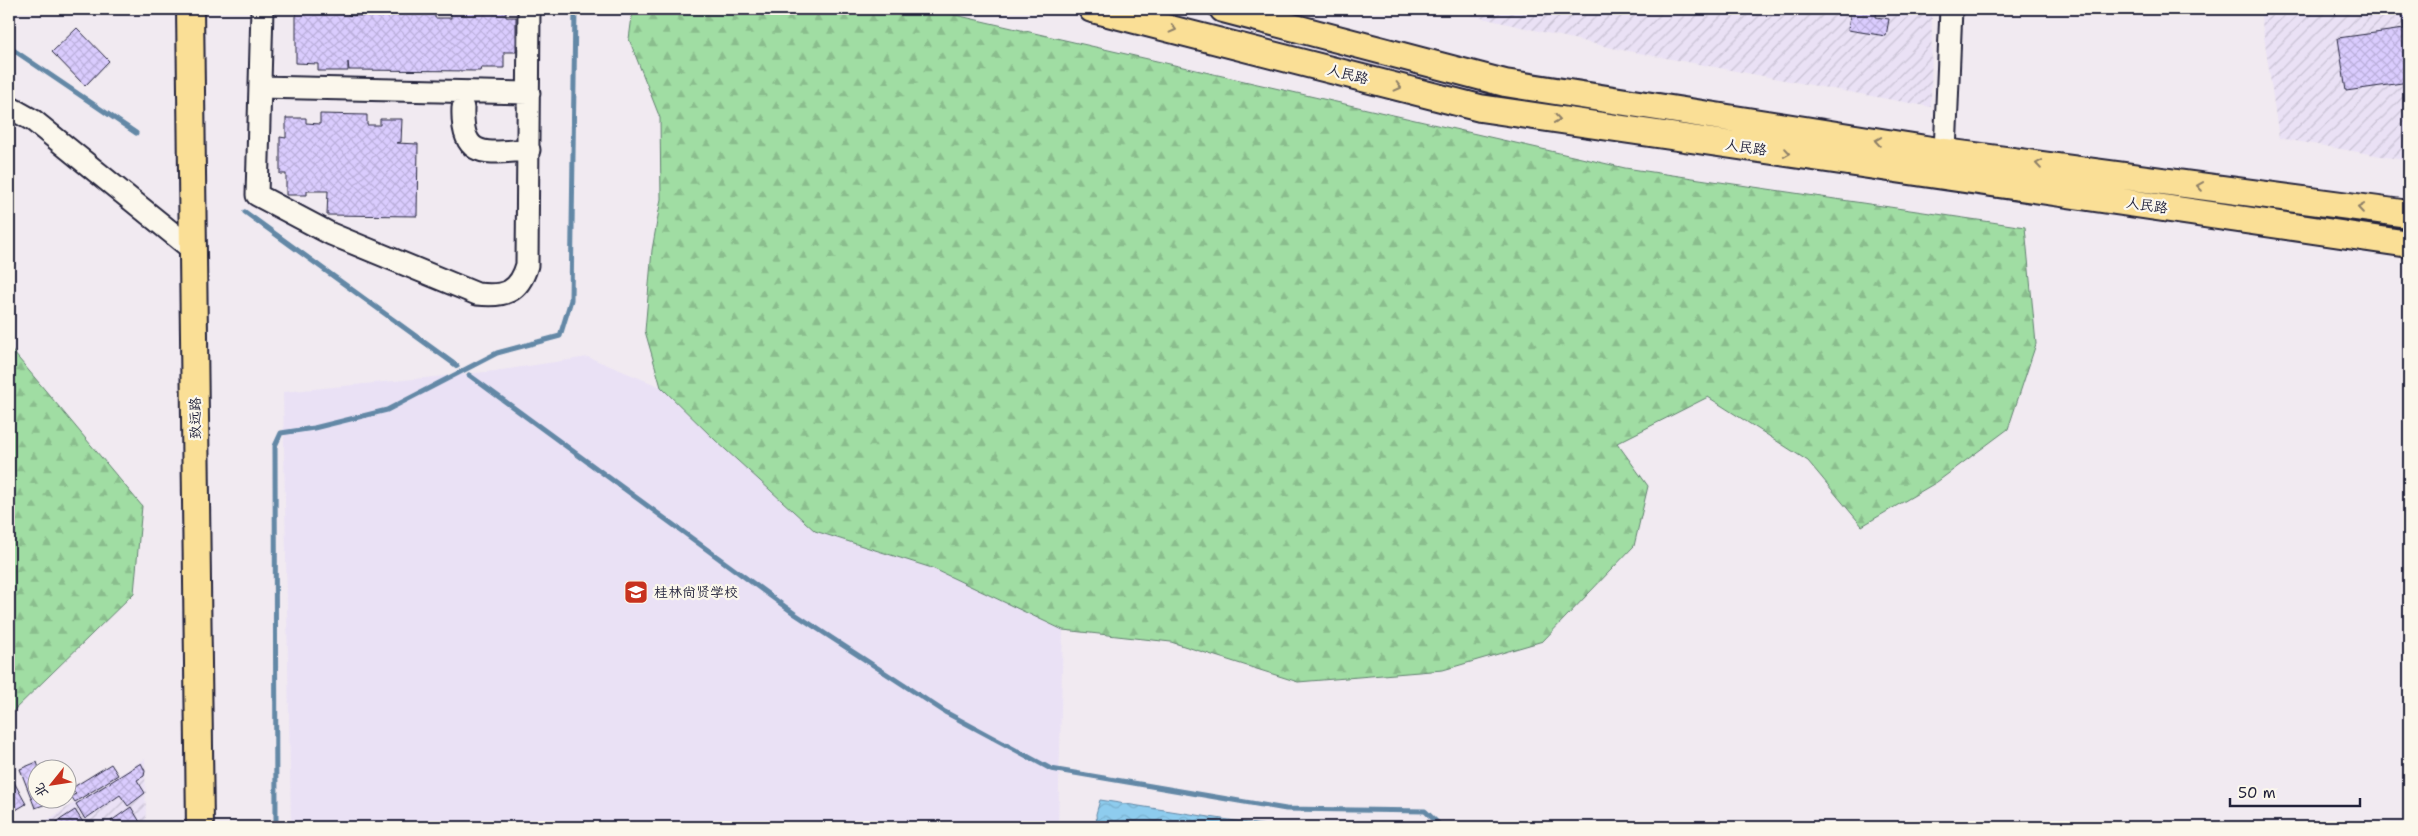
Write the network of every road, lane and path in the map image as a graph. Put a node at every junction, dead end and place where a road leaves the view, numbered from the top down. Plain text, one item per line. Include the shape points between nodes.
1 (190, 9) edge
2 (262, 9) edge
3 (530, 9) edge
4 (1092, 9) edge
5 (1223, 9) edge
6 (1951, 9) edge
7 (260, 87) junction
8 (529, 93) junction
9 (9, 107) edge
10 (462, 108) dead end
11 (529, 150) junction
12 (1945, 152) junction
13 (2409, 214) edge
14 (2409, 244) edge
15 (193, 250) junction
16 (200, 827) edge

1 - 15 main road, 致远路
2 - 7 street
3 - 8 street
4 -> 14 main road, 人民路 via 1480,108
12 -> 5 main road, 人民路 via 1505,84
6 - 12 street
7 - 8 street
7 - 11 street via 257,195 331,234 477,294 507,293 517,285 525,271
8 - 11 street
9 - 15 street via 34,121
10 - 11 street via 463,133 479,151
13 -> 12 main road, 人民路
15 - 16 main road, 致远路

